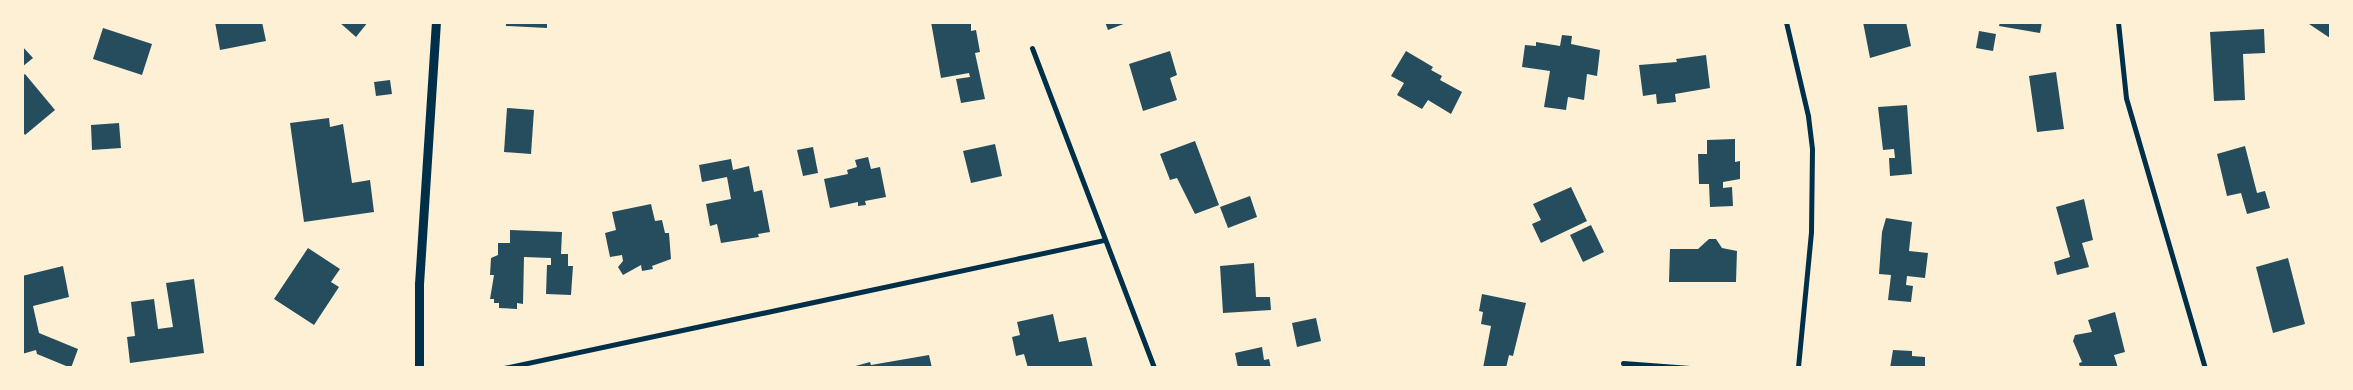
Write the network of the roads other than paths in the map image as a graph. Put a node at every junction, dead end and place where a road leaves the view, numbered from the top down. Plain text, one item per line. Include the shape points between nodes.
1 (436, 22) edge
2 (1786, 22) edge
3 (2118, 22) edge
4 (1032, 48) dead end
5 (1104, 240) junction
6 (1624, 363) dead end
7 (419, 368) edge
8 (504, 368) edge
9 (1154, 368) edge
10 (1690, 368) edge
11 (1798, 368) edge
12 (2205, 368) edge

1 - 7 street via 419,284
2 - 11 street via 1808,116 1812,149 1811,232
3 - 12 street via 2126,98
4 - 5 street
5 - 8 street
5 - 9 street
6 - 10 street

